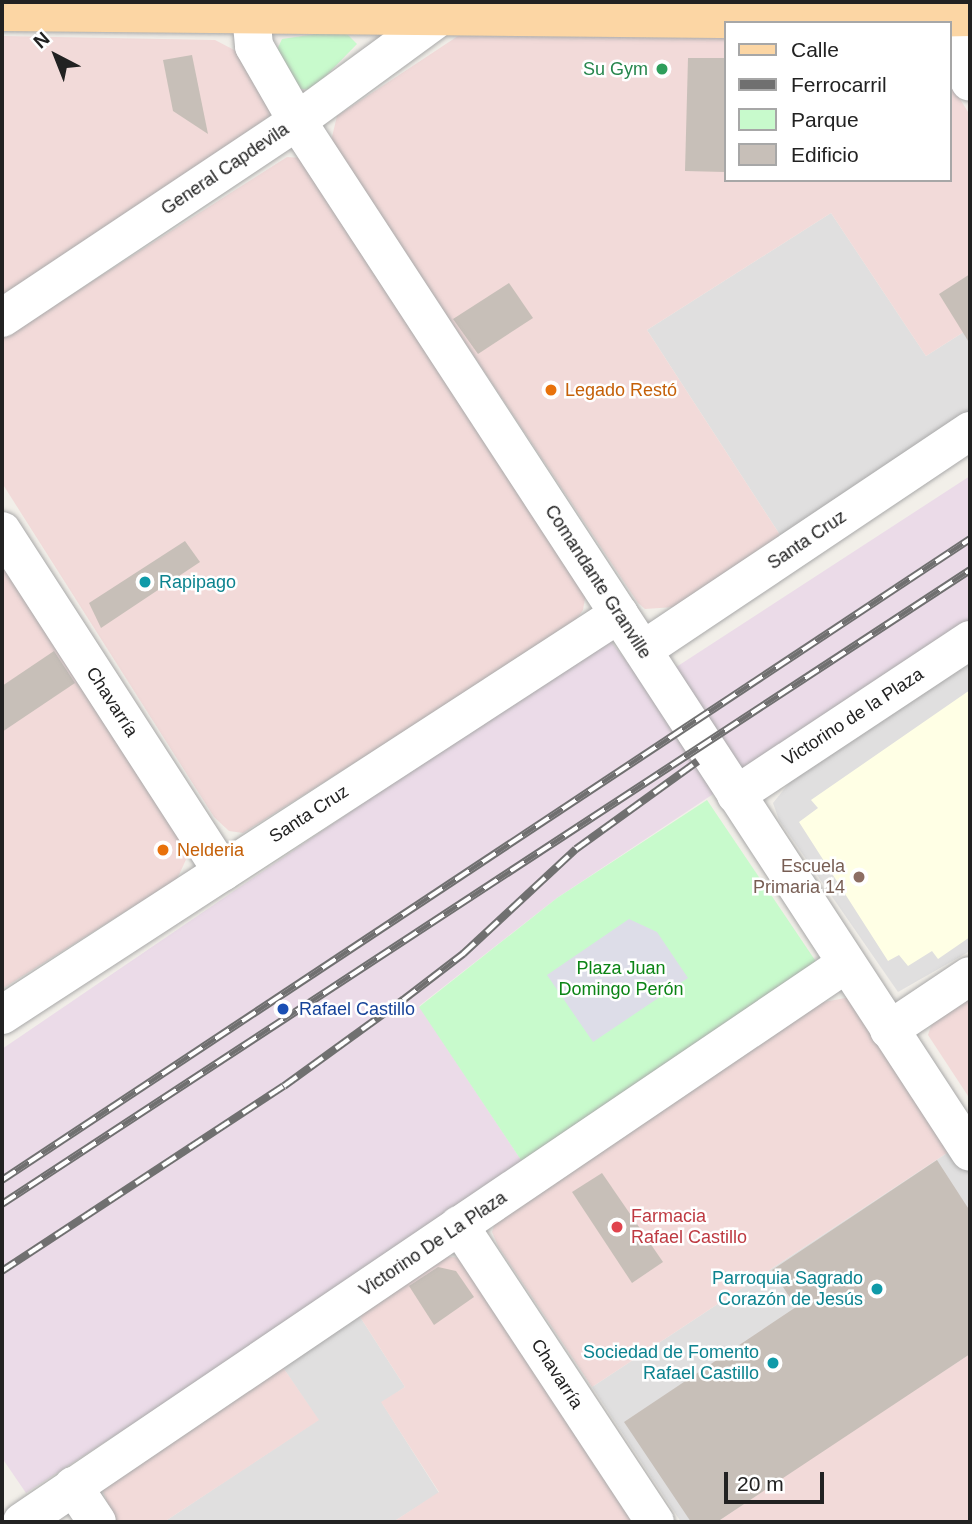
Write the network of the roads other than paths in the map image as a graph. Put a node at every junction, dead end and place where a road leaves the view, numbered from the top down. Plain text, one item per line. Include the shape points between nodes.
1 (250, 7) edge
2 (2, 12) edge
3 (958, 12) edge
4 (443, 14) junction
5 (970, 82) edge
6 (298, 121) junction
7 (2, 318) edge
8 (970, 430) edge
9 (2, 531) edge
10 (619, 614) junction
11 (970, 640) edge
12 (643, 650) junction
13 (736, 795) junction
14 (223, 872) junction
15 (844, 965) junction
16 (970, 976) edge
17 (2, 1015) edge
18 (889, 1030) junction
19 (970, 1152) edge
20 (459, 1225) junction
21 (74, 1486) junction
22 (22, 1522) edge
23 (97, 1522) edge
24 (655, 1522) edge

1 - 2 main road
1 - 4 main road
1 - 6 street, Comandante Granville via 254,46
3 - 4 main road via 821,20
3 - 5 street
4 - 6 street, General Capdevila
6 - 7 street, General Capdevila
6 - 10 street, Comandante Granville
8 - 12 street, Santa Cruz
9 - 14 street, Chavarría
10 - 12 street, Comandante Granville
10 - 14 street, Santa Cruz
11 - 13 street, Victorino de la Plaza
12 - 13 street, Comandante Granville
13 - 15 street, Comandante Granville
14 - 17 street, Santa Cruz
15 - 18 street, Comandante Granville
15 - 20 street, Victorino De La Plaza
16 - 18 street
18 - 19 street, Comandante Granville
20 - 21 street, Victorino De La Plaza
20 - 24 street, Chavarría
21 - 22 street, Victorino De La Plaza
21 - 23 street

